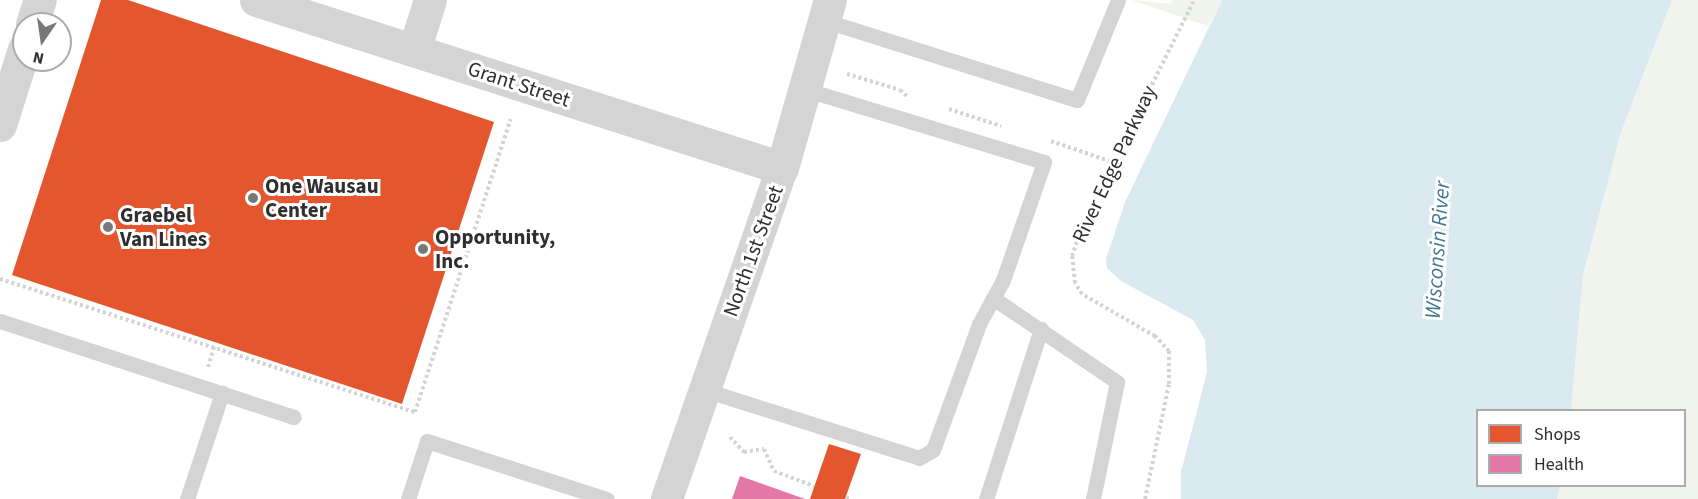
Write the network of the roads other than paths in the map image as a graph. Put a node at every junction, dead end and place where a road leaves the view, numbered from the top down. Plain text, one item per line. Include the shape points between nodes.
1 (256, 0) edge
2 (430, 0) edge
3 (1118, 0) edge
4 (827, 10) edge
5 (414, 50) junction
6 (17, 72) edge
7 (803, 89) junction
8 (0, 125) edge
9 (782, 168) junction
10 (993, 298) junction
11 (0, 321) edge
12 (1041, 329) junction
13 (702, 389) junction
14 (222, 393) junction
15 (294, 417) dead end
16 (187, 499) edge
17 (408, 499) edge
18 (607, 499) edge
19 (667, 499) edge
20 (986, 499) edge
21 (1093, 499) edge

1 - 5 street, Grant Street
2 - 5 street
3 - 4 lane via 1077,100
4 - 7 street, North 1st Street
5 - 9 street, Grant Street
6 - 8 street
7 - 9 street, North 1st Street
7 - 10 lane via 1044,162
9 - 13 street, North 1st Street via 759,242
10 - 12 lane
10 - 13 lane via 979,324 933,450 919,458
11 - 14 lane
12 - 20 lane
12 - 21 lane via 1117,382
13 - 19 street, North 1st Street
14 - 15 lane
14 - 16 lane
17 - 18 lane via 427,441

